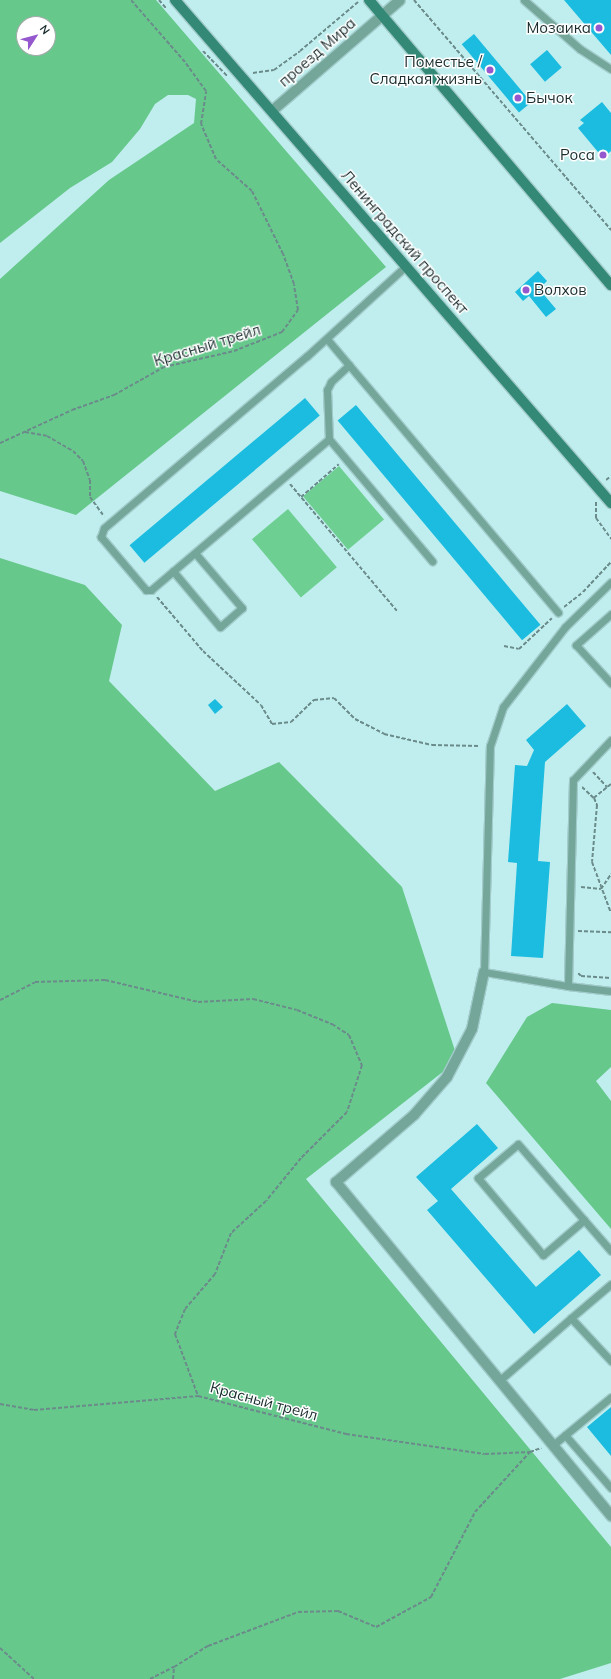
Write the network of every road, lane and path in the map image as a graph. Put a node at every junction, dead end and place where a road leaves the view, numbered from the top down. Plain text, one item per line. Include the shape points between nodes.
1 (131, 0) edge
2 (159, 0) edge
3 (175, 0) edge
4 (361, 0) edge
5 (370, 0) edge
6 (400, 0) edge
7 (414, 0) edge
8 (524, 0) edge
9 (169, 12) dead end
10 (383, 15) junction
11 (199, 47) dead end
12 (611, 69) edge
13 (240, 75) junction
14 (272, 111) junction
15 (611, 230) edge
16 (406, 266) junction
17 (611, 285) edge
18 (327, 339) junction
19 (349, 365) junction
20 (24, 432) junction
21 (329, 439) junction
22 (0, 443) edge
23 (346, 459) junction
24 (284, 477) junction
25 (301, 497) junction
26 (611, 503) edge
27 (109, 523) junction
28 (195, 553) junction
29 (432, 561) dead end
30 (173, 571) junction
31 (611, 582) edge
32 (151, 590) junction
33 (397, 611) dead end
34 (558, 612) dead end
35 (611, 614) edge
36 (611, 683) edge
37 (611, 740) edge
38 (490, 746) junction
39 (589, 774) dead end
40 (583, 781) dead end
41 (611, 784) edge
42 (581, 785) junction
43 (607, 787) junction
44 (579, 790) dead end
45 (594, 798) junction
46 (611, 874) edge
47 (580, 879) dead end
48 (581, 887) junction
49 (601, 889) junction
50 (581, 892) dead end
51 (611, 913) edge
52 (579, 924) dead end
53 (578, 931) junction
54 (611, 932) edge
55 (578, 938) dead end
56 (576, 971) dead end
57 (484, 972) junction
58 (611, 978) edge
59 (568, 986) junction
60 (611, 991) edge
61 (0, 1000) edge
62 (584, 1220) junction
63 (611, 1251) edge
64 (611, 1284) edge
65 (571, 1318) junction
66 (611, 1361) edge
67 (500, 1380) junction
68 (198, 1396) junction
69 (611, 1397) edge
70 (0, 1404) edge
71 (565, 1435) junction
72 (553, 1444) junction
73 (611, 1488) edge
74 (611, 1516) edge
75 (0, 1648) edge
76 (174, 1668) junction
77 (34, 1679) edge
78 (150, 1679) edge
79 (173, 1679) edge

1 - 20 path, Красный трейл via 206,91 201,124 216,159 252,191 283,254 294,284 298,310 282,332 234,351 164,367 114,395 72,410
2 - 9 path
3 - 13 main road, Ленинградский проспект
4 - 13 path via 274,70
5 - 10 main road
6 - 10 street, проезд Мира
7 - 15 path
8 - 12 lane via 580,49
10 - 14 street, проезд Мира
10 - 17 main road
11 - 13 path via 224,76
13 - 14 main road, Ленинградский проспект
14 - 16 main road, Ленинградский проспект
16 - 18 lane
16 - 26 main road, Ленинградский проспект
18 - 19 lane
18 - 27 lane
19 - 21 lane via 331,382 327,390
19 - 34 lane
20 - 22 path, Красный трейл
20 - 27 path via 47,436 73,451 83,461 90,480 90,497
21 - 23 lane
21 - 24 lane
23 - 25 path
23 - 29 lane
24 - 25 path
24 - 28 lane
25 - 33 path
27 - 32 lane via 101,537 146,590
28 - 30 lane
28 - 30 lane via 242,608 220,627
30 - 32 lane
31 - 38 lane via 565,627 503,707
32 - 38 path via 203,651 260,705 272,724 291,722 314,700 334,698 355,719 384,734 432,745
35 - 36 lane via 576,645
37 - 59 lane via 573,780
38 - 57 lane
39 - 43 path via 592,771
40 - 42 path
41 - 43 path
42 - 44 path
42 - 45 path
43 - 45 path
45 - 49 path via 597,804 592,862
46 - 49 path
47 - 48 path
48 - 49 path
48 - 50 path
49 - 51 path
52 - 53 path
53 - 54 path
53 - 55 path
56 - 58 path via 581,976
57 - 59 lane
57 - 67 street via 472,1029 447,1077 414,1114 336,1182
59 - 60 lane
61 - 68 path, Красный трейл via 35,982 105,980 198,1002 253,999 297,1010 332,1024 349,1035 362,1065 347,1112 301,1158 266,1201 231,1233 215,1274 185,1309 175,1334
62 - 62 lane via 543,1255 478,1178 518,1144
62 - 63 lane
64 - 65 lane
65 - 66 lane
65 - 67 lane
67 - 72 street
68 - 70 path via 34,1410
68 - 76 path, Красный трейл via 346,1434 485,1454 530,1452 475,1512 431,1597 376,1627 338,1611 298,1612 208,1646
69 - 71 lane
71 - 72 lane
71 - 73 lane
72 - 74 street
75 - 77 path
76 - 78 path
76 - 79 path

